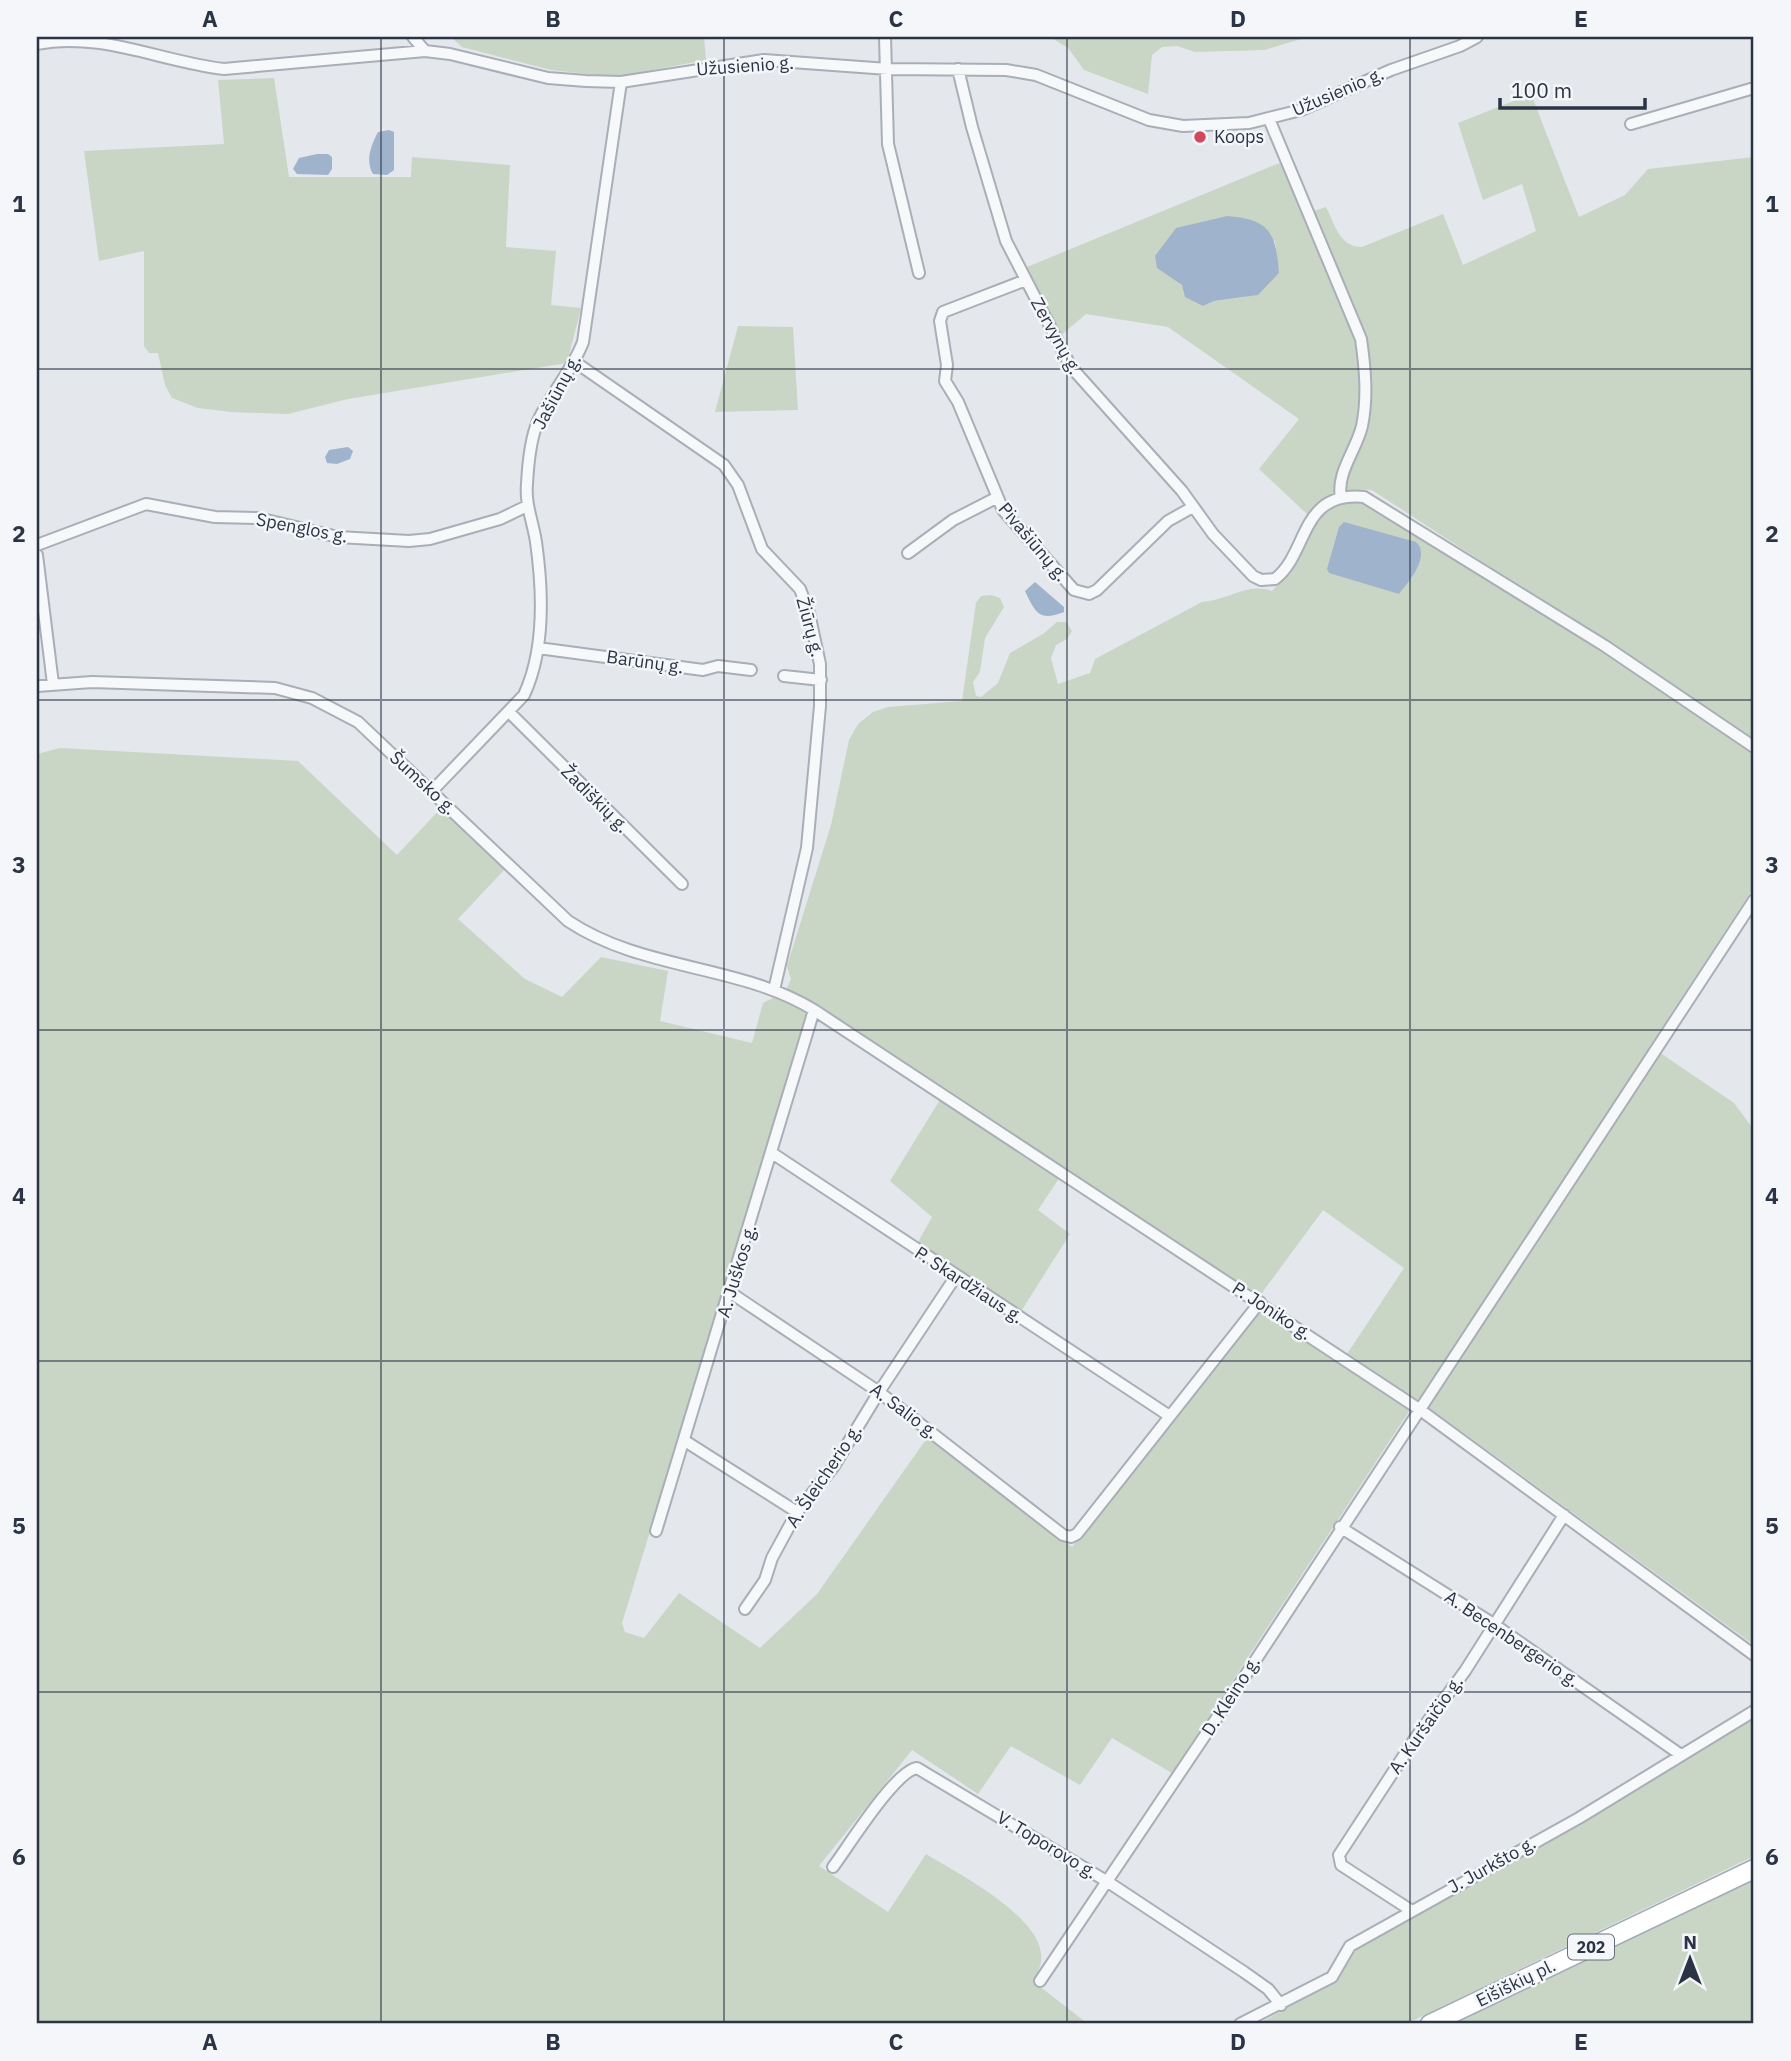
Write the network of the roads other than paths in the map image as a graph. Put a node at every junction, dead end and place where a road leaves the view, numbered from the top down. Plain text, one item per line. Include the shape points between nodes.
1 (413, 37) edge
2 (885, 37) edge
3 (1477, 37) edge
4 (37, 44) edge
5 (425, 51) junction
6 (888, 69) junction
7 (958, 69) junction
8 (621, 82) junction
9 (1754, 88) edge
10 (1269, 119) junction
11 (1632, 124) dead end
12 (919, 273) dead end
13 (1027, 280) junction
14 (575, 362) junction
15 (996, 498) junction
16 (1335, 501) junction
17 (527, 506) junction
18 (1193, 507) junction
19 (37, 545) edge
20 (908, 553) dead end
21 (37, 555) edge
22 (538, 648) junction
23 (751, 670) dead end
24 (784, 676) dead end
25 (821, 680) junction
26 (53, 684) junction
27 (37, 686) edge
28 (509, 712) junction
29 (1754, 747) edge
30 (432, 791) junction
31 (682, 884) dead end
32 (1754, 900) edge
33 (774, 990) junction
34 (814, 1010) junction
35 (772, 1153) junction
36 (956, 1276) junction
37 (731, 1293) junction
38 (1260, 1302) junction
39 (879, 1391) junction
40 (1419, 1409) junction
41 (1168, 1415) junction
42 (685, 1441) junction
43 (797, 1512) junction
44 (1564, 1515) junction
45 (1340, 1527) junction
46 (656, 1531) dead end
47 (745, 1609) dead end
48 (1494, 1625) junction
49 (1754, 1655) edge
50 (1754, 1711) edge
51 (1681, 1755) junction
52 (833, 1867) dead end
53 (1754, 1869) edge
54 (1108, 1882) junction
55 (1412, 1911) junction
56 (1040, 1981) dead end
57 (1281, 2005) junction
58 (1240, 2024) edge
59 (1430, 2024) edge

1 - 5 street
2 - 6 street
3 - 10 street, Užusienio g.
4 - 5 street, Užusienio g. via 87,41 225,69
5 - 8 street, Užusienio g. via 548,78
6 - 7 street, Užusienio g.
6 - 8 street, Užusienio g. via 764,61
6 - 12 street via 888,144
7 - 10 street, Užusienio g. via 1036,75 1171,125
7 - 13 street, Zervynų g. via 992,199 1006,241
8 - 14 street, Jašiūnų g. via 590,301
9 - 11 street
10 - 16 street via 1360,339 1366,373 1362,426
13 - 15 street, Pivašiūnų g. via 943,312 940,321 945,381 958,402
13 - 18 street, Zervynų g. via 1051,334 1085,387
14 - 17 street, Jašiūnų g. via 538,422
14 - 25 street, Žiūrų g. via 724,465 738,485 756,539 803,596
15 - 18 street, Pivašiūnų g. via 1074,590 1089,594 1168,521
15 - 20 street via 953,520
16 - 18 street, Zervynų g. via 1310,521 1282,574 1269,581 1253,576
16 - 29 street via 1353,496 1373,501 1605,646
17 - 19 street, Spenglos g. via 500,519 409,541 338,537 258,518 215,517 146,504
17 - 22 street, Jašiūnų g. via 539,562
21 - 26 street
22 - 23 street, Barūnų g. via 703,670 719,666
22 - 28 street, Jašiūnų g. via 528,686
24 - 25 street
25 - 33 street, Žiūrų g. via 807,848
26 - 27 street, Šumsko g.
26 - 30 street, Šumsko g. via 105,682 294,692 358,722
28 - 30 street, Jašiūnų g.
28 - 31 street, Žadiškių g.
30 - 33 street, Šumsko g. via 580,929 633,953
32 - 40 street, D. Kleino g.
33 - 34 street, P. Joniko g.
34 - 35 street, A. Juškos g.
34 - 38 street, P. Joniko g.
35 - 36 street, P. Skardžiaus g.
35 - 37 street, A. Juškos g.
36 - 39 street, A. Šleicherio g.
36 - 41 street, P. Skardžiaus g.
37 - 39 street, A. Salio g.
37 - 42 street, A. Juškos g.
38 - 40 street, P. Joniko g.
38 - 41 street
39 - 41 street, A. Salio g. via 1070,1537 1077,1534
39 - 43 street, A. Šleicherio g. via 834,1466
40 - 44 street, P. Joniko g.
40 - 45 street, D. Kleino g.
42 - 43 street
42 - 46 street, A. Juškos g.
43 - 47 street, A. Šleicherio g. via 765,1580
44 - 48 street, A. Kuršaičio g.
44 - 49 street, P. Joniko g.
45 - 48 street, A. Becenbergerio g.
45 - 54 street, D. Kleino g.
48 - 51 street, A. Becenbergerio g.
48 - 55 street, A. Kuršaičio g. via 1339,1855 1341,1865
50 - 51 street, J. Jurkšto g.
51 - 55 street, J. Jurkšto g.
52 - 54 street, V. Toporovo g. via 884,1798 908,1770 917,1768
53 - 59 main road, Eišiškių pl. / 202
54 - 56 street, D. Kleino g.
54 - 57 street, V. Toporovo g. via 1268,1989
55 - 57 street, J. Jurkšto g. via 1350,1946 1332,1978
57 - 58 street, J. Jurkšto g.

